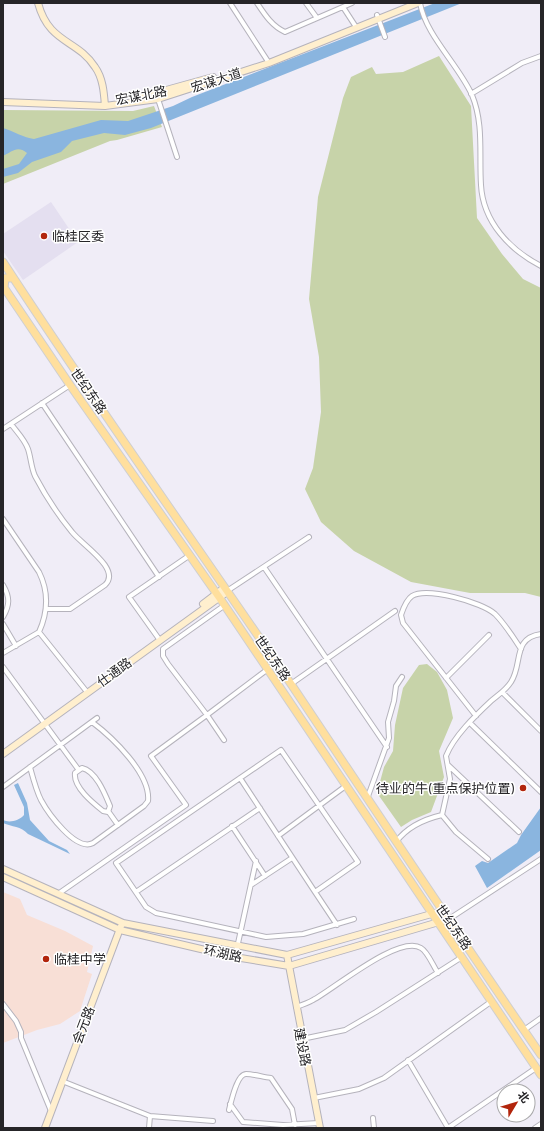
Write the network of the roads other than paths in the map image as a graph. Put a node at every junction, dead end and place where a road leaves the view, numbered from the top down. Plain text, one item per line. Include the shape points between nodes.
1 (38, 3) edge
2 (230, 3) edge
3 (257, 3) edge
4 (306, 3) edge
5 (352, 3) edge
6 (407, 3) edge
7 (419, 5) edge
8 (343, 7) junction
9 (377, 17) junction
10 (317, 18) junction
11 (355, 26) junction
12 (385, 37) dead end
13 (541, 56) edge
14 (268, 61) junction
15 (471, 94) junction
16 (3, 98) edge
17 (158, 99) junction
18 (3, 102) edge
19 (105, 104) junction
20 (178, 157) dead end
21 (3, 262) edge
22 (541, 266) edge
23 (13, 278) junction
24 (4, 287) edge
25 (80, 379) junction
26 (70, 385) junction
27 (42, 403) junction
28 (11, 424) junction
29 (3, 429) edge
30 (3, 519) edge
31 (309, 537) dead end
32 (190, 555) junction
33 (264, 567) junction
34 (159, 577) junction
35 (3, 585) edge
36 (226, 590) junction
37 (218, 595) junction
38 (225, 605) junction
39 (46, 609) junction
40 (395, 611) dead end
41 (3, 617) edge
42 (3, 624) edge
43 (39, 632) junction
44 (541, 634) edge
45 (489, 635) dead end
46 (158, 638) junction
47 (16, 646) junction
48 (521, 649) junction
49 (3, 653) edge
50 (326, 658) junction
51 (3, 667) edge
52 (268, 669) junction
53 (402, 677) dead end
54 (446, 678) junction
55 (291, 684) junction
56 (86, 691) junction
57 (502, 692) junction
58 (207, 715) junction
59 (476, 716) junction
60 (97, 718) dead end
61 (44, 722) junction
62 (92, 722) junction
63 (470, 723) junction
64 (541, 731) edge
65 (224, 740) dead end
66 (60, 745) junction
67 (387, 747) junction
68 (3, 749) edge
69 (3, 754) edge
70 (448, 765) junction
71 (30, 767) junction
72 (78, 769) junction
73 (240, 778) junction
74 (347, 785) junction
75 (3, 787) edge
76 (541, 792) edge
77 (367, 799) junction
78 (319, 806) junction
79 (260, 808) junction
80 (108, 811) junction
81 (442, 814) junction
82 (118, 825) junction
83 (232, 826) junction
84 (519, 832) dead end
85 (278, 836) junction
86 (396, 842) junction
87 (292, 858) junction
88 (488, 859) dead end
89 (541, 859) edge
90 (256, 861) junction
91 (3, 869) edge
92 (265, 876) junction
93 (3, 878) edge
94 (251, 885) junction
95 (136, 892) junction
96 (315, 892) junction
97 (58, 894) junction
98 (442, 911) junction
99 (434, 913) junction
100 (354, 919) dead end
101 (449, 919) junction
102 (440, 922) junction
103 (123, 923) junction
104 (338, 925) junction
105 (120, 930) junction
106 (240, 931) junction
107 (237, 946) junction
108 (287, 956) junction
109 (235, 957) junction
110 (462, 957) junction
111 (289, 966) junction
112 (438, 973) junction
113 (492, 1001) junction
114 (3, 1004) edge
115 (296, 1007) junction
116 (541, 1018) edge
117 (524, 1030) junction
118 (302, 1039) junction
119 (541, 1055) edge
120 (408, 1060) junction
121 (536, 1068) junction
122 (541, 1075) edge
123 (62, 1081) junction
124 (314, 1098) junction
125 (230, 1104) junction
126 (229, 1110) dead end
127 (51, 1111) junction
128 (150, 1116) junction
129 (373, 1118) dead end
130 (213, 1121) dead end
131 (541, 1124) edge
132 (295, 1125) junction
133 (319, 1126) edge
134 (45, 1128) edge
135 (149, 1128) edge
136 (374, 1128) edge
137 (448, 1128) edge
138 (535, 1128) edge

1 - 19 main road via 44,19 55,34 96,67 101,78
2 - 14 street
3 - 10 street via 270,22 285,32
4 - 10 street
5 - 8 street
6 - 9 main road
7 - 9 main road, 宏谋大道
7 - 15 street
8 - 10 street
8 - 11 street
9 - 11 main road, 宏谋大道
9 - 12 street
11 - 14 main road, 宏谋大道
13 - 15 street via 522,63
14 - 17 main road, 宏谋大道
14 - 19 main road, 宏谋北路 via 146,96
15 - 22 street via 481,132 482,193 489,214 500,234 515,250
16 - 19 main road, 宏谋北路
17 - 19 main road, 宏谋大道
17 - 20 street
18 - 19 main road, 宏谋大道
21 - 23 main road, 世纪东路
23 - 24 main road via 5,278
23 - 25 main road, 世纪东路
24 - 26 main road, 世纪东路
25 - 26 main road
25 - 36 main road, 世纪东路
26 - 27 street
26 - 32 main road, 世纪东路
27 - 28 street
27 - 34 street
28 - 29 street
28 - 39 street via 27,446 34,475 56,511 77,538 106,565 110,574 105,585 70,609
30 - 39 street via 41,577 47,594
31 - 33 street
32 - 34 street
32 - 37 main road, 世纪东路
33 - 36 street
33 - 50 street
34 - 46 street via 129,597
35 - 41 street via 9,603
36 - 37 main road, 仕通路
36 - 55 main road, 世纪东路
37 - 38 main road, 世纪东路
37 - 46 main road, 仕通路
38 - 52 main road, 世纪东路
38 - 58 street via 163,650 168,664
39 - 43 street
40 - 50 street
42 - 47 street
43 - 47 street
43 - 56 street
44 - 48 street via 528,639
45 - 54 street
46 - 56 main road, 仕通路
47 - 49 street
48 - 54 street via 499,619 488,609 458,597 412,596 401,615 402,621
48 - 57 street via 514,676
50 - 55 street
50 - 67 street
51 - 61 street
52 - 58 street
52 - 74 main road, 世纪东路
53 - 67 street via 396,686 388,722 390,738
54 - 59 street
55 - 77 main road, 世纪东路
56 - 61 main road, 仕通路
57 - 59 street
57 - 64 street
58 - 65 street
58 - 97 street via 150,756 186,805
59 - 63 street
60 - 62 street
61 - 66 street
61 - 68 main road, 仕通路
61 - 69 main road, 仕通路
62 - 66 street
62 - 82 street via 114,740 129,757 147,792 146,804
63 - 70 street via 448,752
63 - 76 street
66 - 71 street
66 - 72 street
67 - 77 street
70 - 81 street via 449,784
70 - 84 street
71 - 75 street
71 - 82 street via 46,809 79,842 90,844
72 - 80 street via 87,770 97,780 110,806
72 - 80 street via 75,778 83,791 103,811
73 - 78 street via 282,750
73 - 79 street
73 - 95 street via 116,862
74 - 78 street
74 - 99 main road, 世纪东路
77 - 86 main road, 世纪东路
78 - 85 street
78 - 96 street via 358,862
79 - 83 street
79 - 85 street
80 - 82 street
81 - 86 street via 418,824 400,836
81 - 88 street via 456,832
83 - 90 street
83 - 95 street
85 - 87 street
86 - 98 main road, 世纪东路
87 - 92 street
87 - 96 street
89 - 101 street
90 - 92 street
90 - 94 street
91 - 97 main road, 环湖路
92 - 94 street
93 - 105 main road, 环湖路
94 - 106 street
95 - 106 street via 146,907 156,913
96 - 104 street
97 - 103 main road, 环湖路
98 - 99 main road, 环湖路
98 - 101 main road, 世纪东路
99 - 102 main road, 世纪东路
99 - 108 main road, 环湖路
100 - 104 street
101 - 102 main road, 环湖路
101 - 117 main road, 世纪东路
102 - 110 main road, 世纪东路
102 - 111 main road, 环湖路
103 - 105 main road, 会元路
103 - 107 main road, 环湖路
104 - 106 street via 285,936 266,937
105 - 109 main road, 环湖路
105 - 123 main road, 会元路
106 - 107 street
107 - 108 main road, 环湖路
107 - 109 street
108 - 111 main road, 建设路
109 - 111 main road, 环湖路
110 - 112 street
110 - 113 main road, 世纪东路
111 - 115 main road, 建设路
112 - 115 street via 422,949 417,946 400,948 383,955 313,1001
112 - 118 street via 345,1030
113 - 120 street
113 - 121 main road, 世纪东路
114 - 127 street via 18,1027
115 - 118 main road, 建设路
116 - 117 street
117 - 119 main road, 世纪东路
118 - 124 main road, 建设路
120 - 124 street via 384,1078 364,1088
120 - 137 street
121 - 122 main road, 世纪东路
121 - 137 street
123 - 127 main road, 会元路
123 - 128 street
124 - 133 main road, 建设路
125 - 126 street
125 - 132 street via 243,1122
125 - 132 street via 242,1075 271,1078 292,1109
127 - 134 main road, 会元路
128 - 130 street
128 - 135 street
129 - 136 street
131 - 138 street
132 - 133 street

